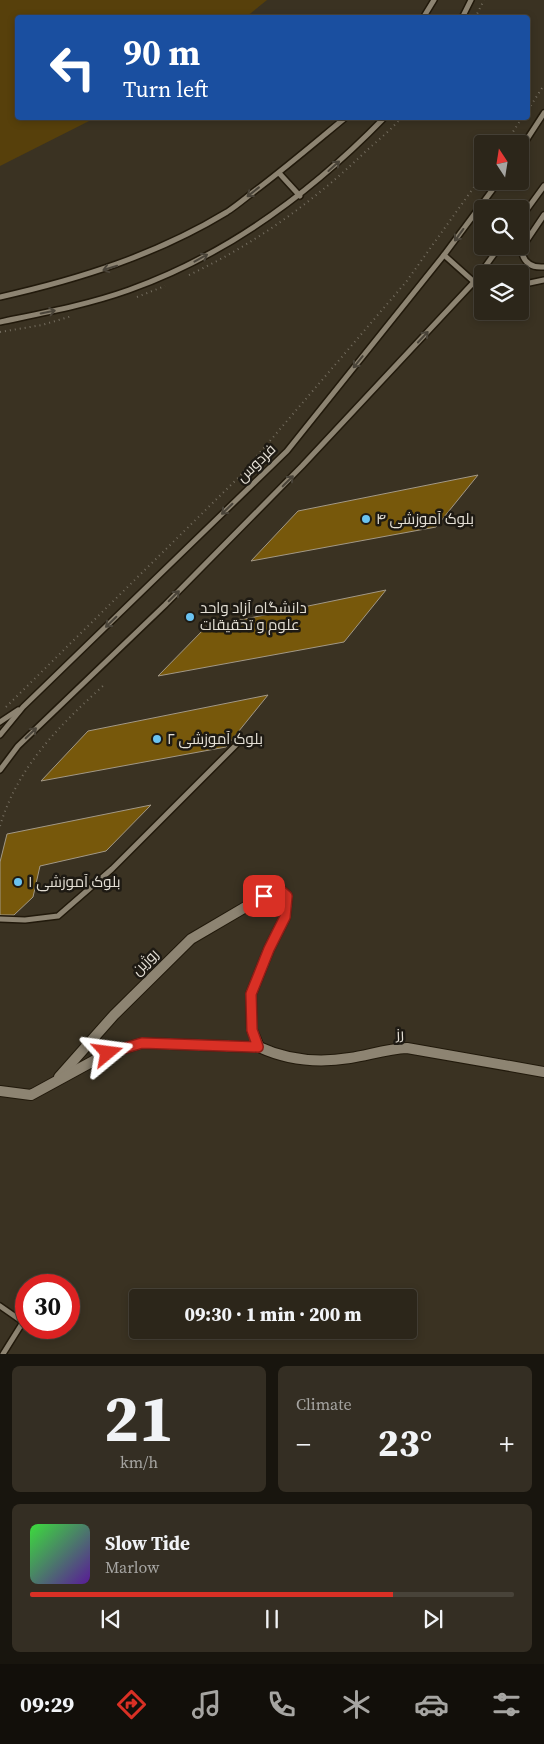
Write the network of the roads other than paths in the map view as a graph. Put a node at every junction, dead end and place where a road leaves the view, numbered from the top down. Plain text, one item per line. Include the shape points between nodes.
1 (434, 0) edge
2 (472, 0) edge
3 (426, 15) edge
4 (464, 15) edge
5 (544, 113) edge
6 (343, 120) edge
7 (382, 120) edge
8 (529, 136) edge
9 (279, 172) junction
10 (544, 186) edge
11 (492, 190) edge
12 (300, 196) junction
13 (529, 207) edge
14 (544, 215) edge
15 (444, 255) junction
16 (544, 267) edge
17 (544, 280) edge
18 (474, 282) joint
19 (529, 283) edge
20 (0, 297) edge
21 (0, 322) edge
22 (23, 708) junction
23 (0, 722) edge
24 (0, 735) edge
25 (241, 740) dead end
26 (0, 770) edge
27 (0, 919) edge
28 (258, 1047) junction
29 (544, 1072) edge
30 (54, 1083) junction
31 (0, 1091) edge
32 (0, 1306) edge
33 (3, 1354) edge

1 - 3 lane
2 - 4 lane
5 - 8 lane
6 - 9 lane
12 -> 7 lane
9 - 12 lane
9 -> 20 lane via 228,212 171,242 120,264 54,285
10 - 13 lane
11 -> 15 lane, فردوس
21 -> 12 lane via 61,310 146,283 190,264 242,235
14 - 16 lane via 521,249 526,262
15 - 18 lane
15 -> 22 lane, فردوس via 287,451
17 - 19 lane
26 -> 18 lane via 18,746 165,605 302,466
22 - 23 lane
22 - 24 lane, فردوس
25 - 27 lane via 112,869 58,916
28 - 29 street, رز via 275,1054 312,1061 407,1048
28 - 30 street, رز via 142,1043 108,1053
28 - 30 street, روژین via 252,1030 251,994 285,917 287,896 278,888 191,939 114,1015
30 - 31 street via 31,1095
32 - 33 lane via 23,1322

